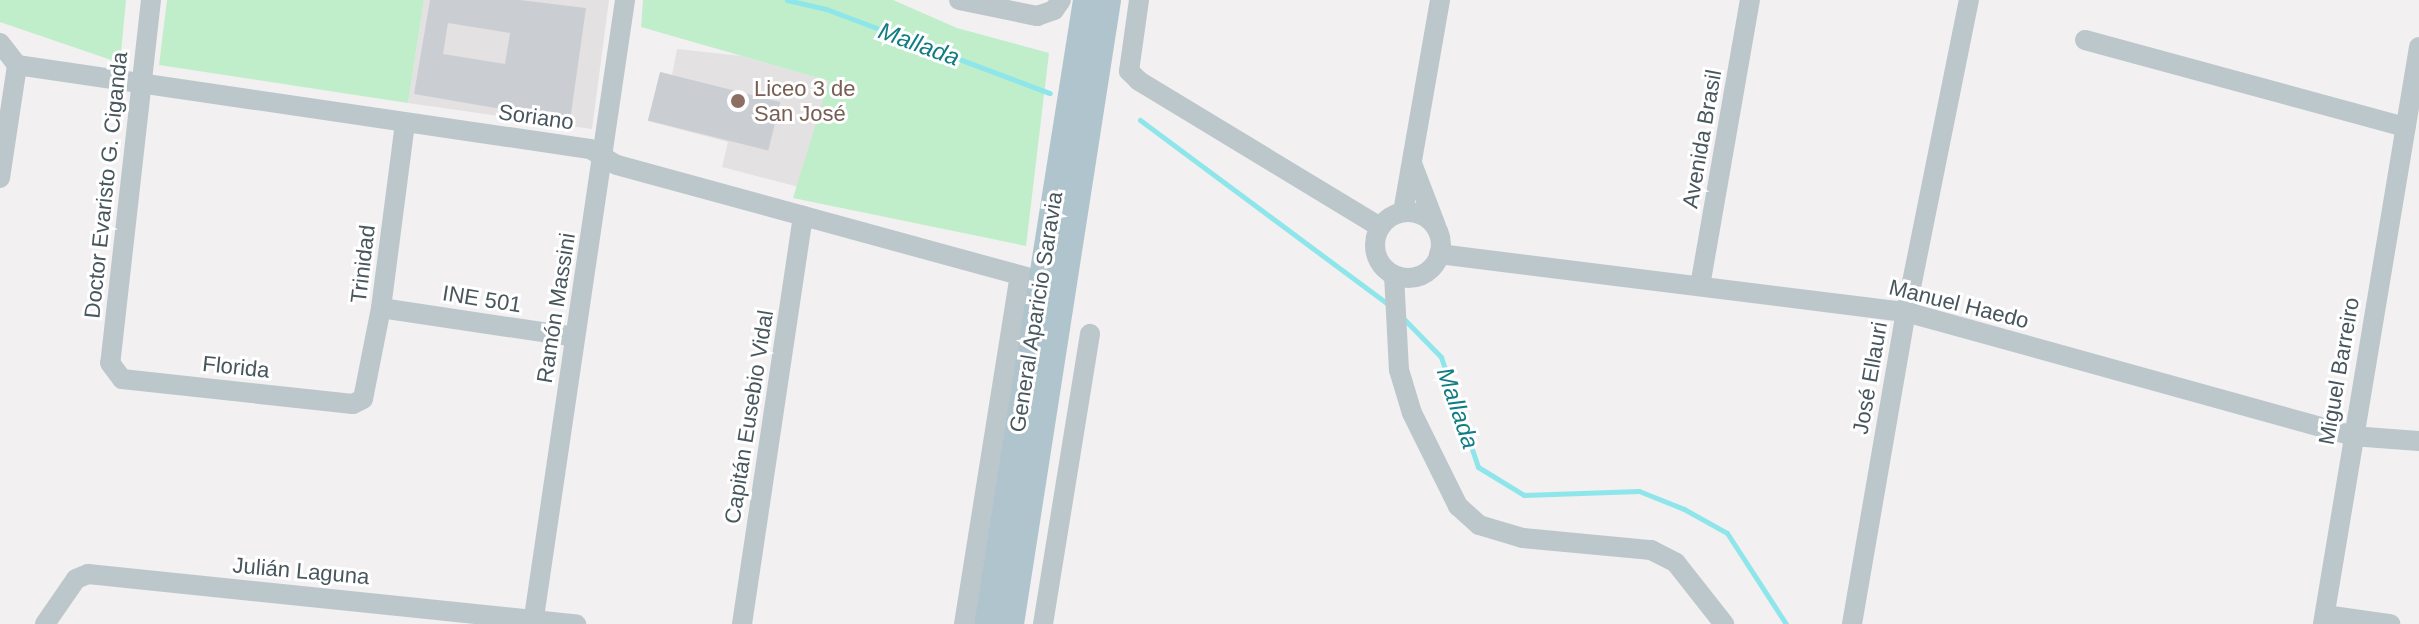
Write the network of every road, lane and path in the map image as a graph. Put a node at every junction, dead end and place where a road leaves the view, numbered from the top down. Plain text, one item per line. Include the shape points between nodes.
1 (151, 0) edge
2 (625, 0) edge
3 (959, 0) edge
4 (1108, 0) edge
5 (1139, 0) edge
6 (1440, 0) edge
7 (1750, 0) edge
8 (1969, 0) edge
9 (1069, 2) edge
10 (2085, 40) dead end
11 (0, 43) edge
12 (2419, 47) edge
13 (17, 65) junction
14 (141, 86) junction
15 (405, 123) junction
16 (2405, 127) junction
17 (603, 156) junction
18 (1411, 159) junction
19 (0, 178) edge
20 (1403, 212) junction
21 (803, 216) junction
22 (1436, 226) junction
23 (1380, 227) junction
24 (1439, 254) junction
25 (1479, 261) junction
26 (1040, 281) junction
27 (1400, 282) junction
28 (1700, 286) junction
29 (381, 308) junction
30 (1906, 312) junction
31 (1090, 334) dead end
32 (575, 337) junction
33 (114, 374) joint
34 (353, 404) joint
35 (2352, 436) junction
36 (2419, 441) edge
37 (533, 620) edge
38 (2324, 620) edge
39 (45, 624) edge
40 (576, 624) edge
41 (742, 624) edge
42 (964, 624) edge
43 (987, 624) edge
44 (1011, 624) edge
45 (1043, 624) edge
46 (1724, 624) edge
47 (1852, 624) edge
48 (2390, 624) edge

1 - 14 street, Doctor Evaristo G. Ciganda
2 - 17 street, Ramón Massini
3 - 9 street via 1037,16
4 - 26 main road, General Aparicio Saravia
5 - 23 street via 1129,71 1139,81
6 - 18 street
7 - 28 street, Avenida Brasil
8 - 30 street, José Ellauri
9 - 26 main road, General Aparicio Saravia
10 - 16 street
11 - 13 street
12 - 16 street, Miguel Barreiro
13 - 14 street, Soriano
13 - 19 street
14 - 15 street, Soriano
14 - 33 street, Doctor Evaristo G. Ciganda via 110,363
15 - 17 street, Soriano via 590,149
15 - 29 street, Trinidad
16 - 35 street, Miguel Barreiro
17 - 21 street, Soriano via 617,165
17 - 32 street, Ramón Massini
18 - 20 street
18 - 22 street
20 - 22 street via 1422,215
20 - 23 street
21 - 26 street, Soriano
21 - 41 street, Capitán Eusebio Vidal
22 - 24 street
22 - 25 street via 1459,250
23 - 27 street via 1376,254
24 - 25 street, Manuel Haedo
24 - 27 street via 1429,270
25 - 28 street, Manuel Haedo
26 - 42 street, General Aparicio Saravia
26 - 43 main road, General Aparicio Saravia
26 - 44 main road, General Aparicio Saravia
27 - 46 street via 1399,370 1412,413 1458,506 1479,525 1523,538 1651,550 1676,563
28 - 30 street, Manuel Haedo
29 - 32 street, INE 501
29 - 34 street, Trinidad via 368,391
30 - 35 street, Manuel Haedo
30 - 47 street, José Ellauri
31 - 45 street
32 - 37 street, Ramón Massini
33 - 34 street, Florida
35 - 36 street, Manuel Haedo
35 - 38 street, Miguel Barreiro
37 - 39 street, Julián Laguna via 88,574 76,579
37 - 40 street, Julián Laguna
38 - 48 street

